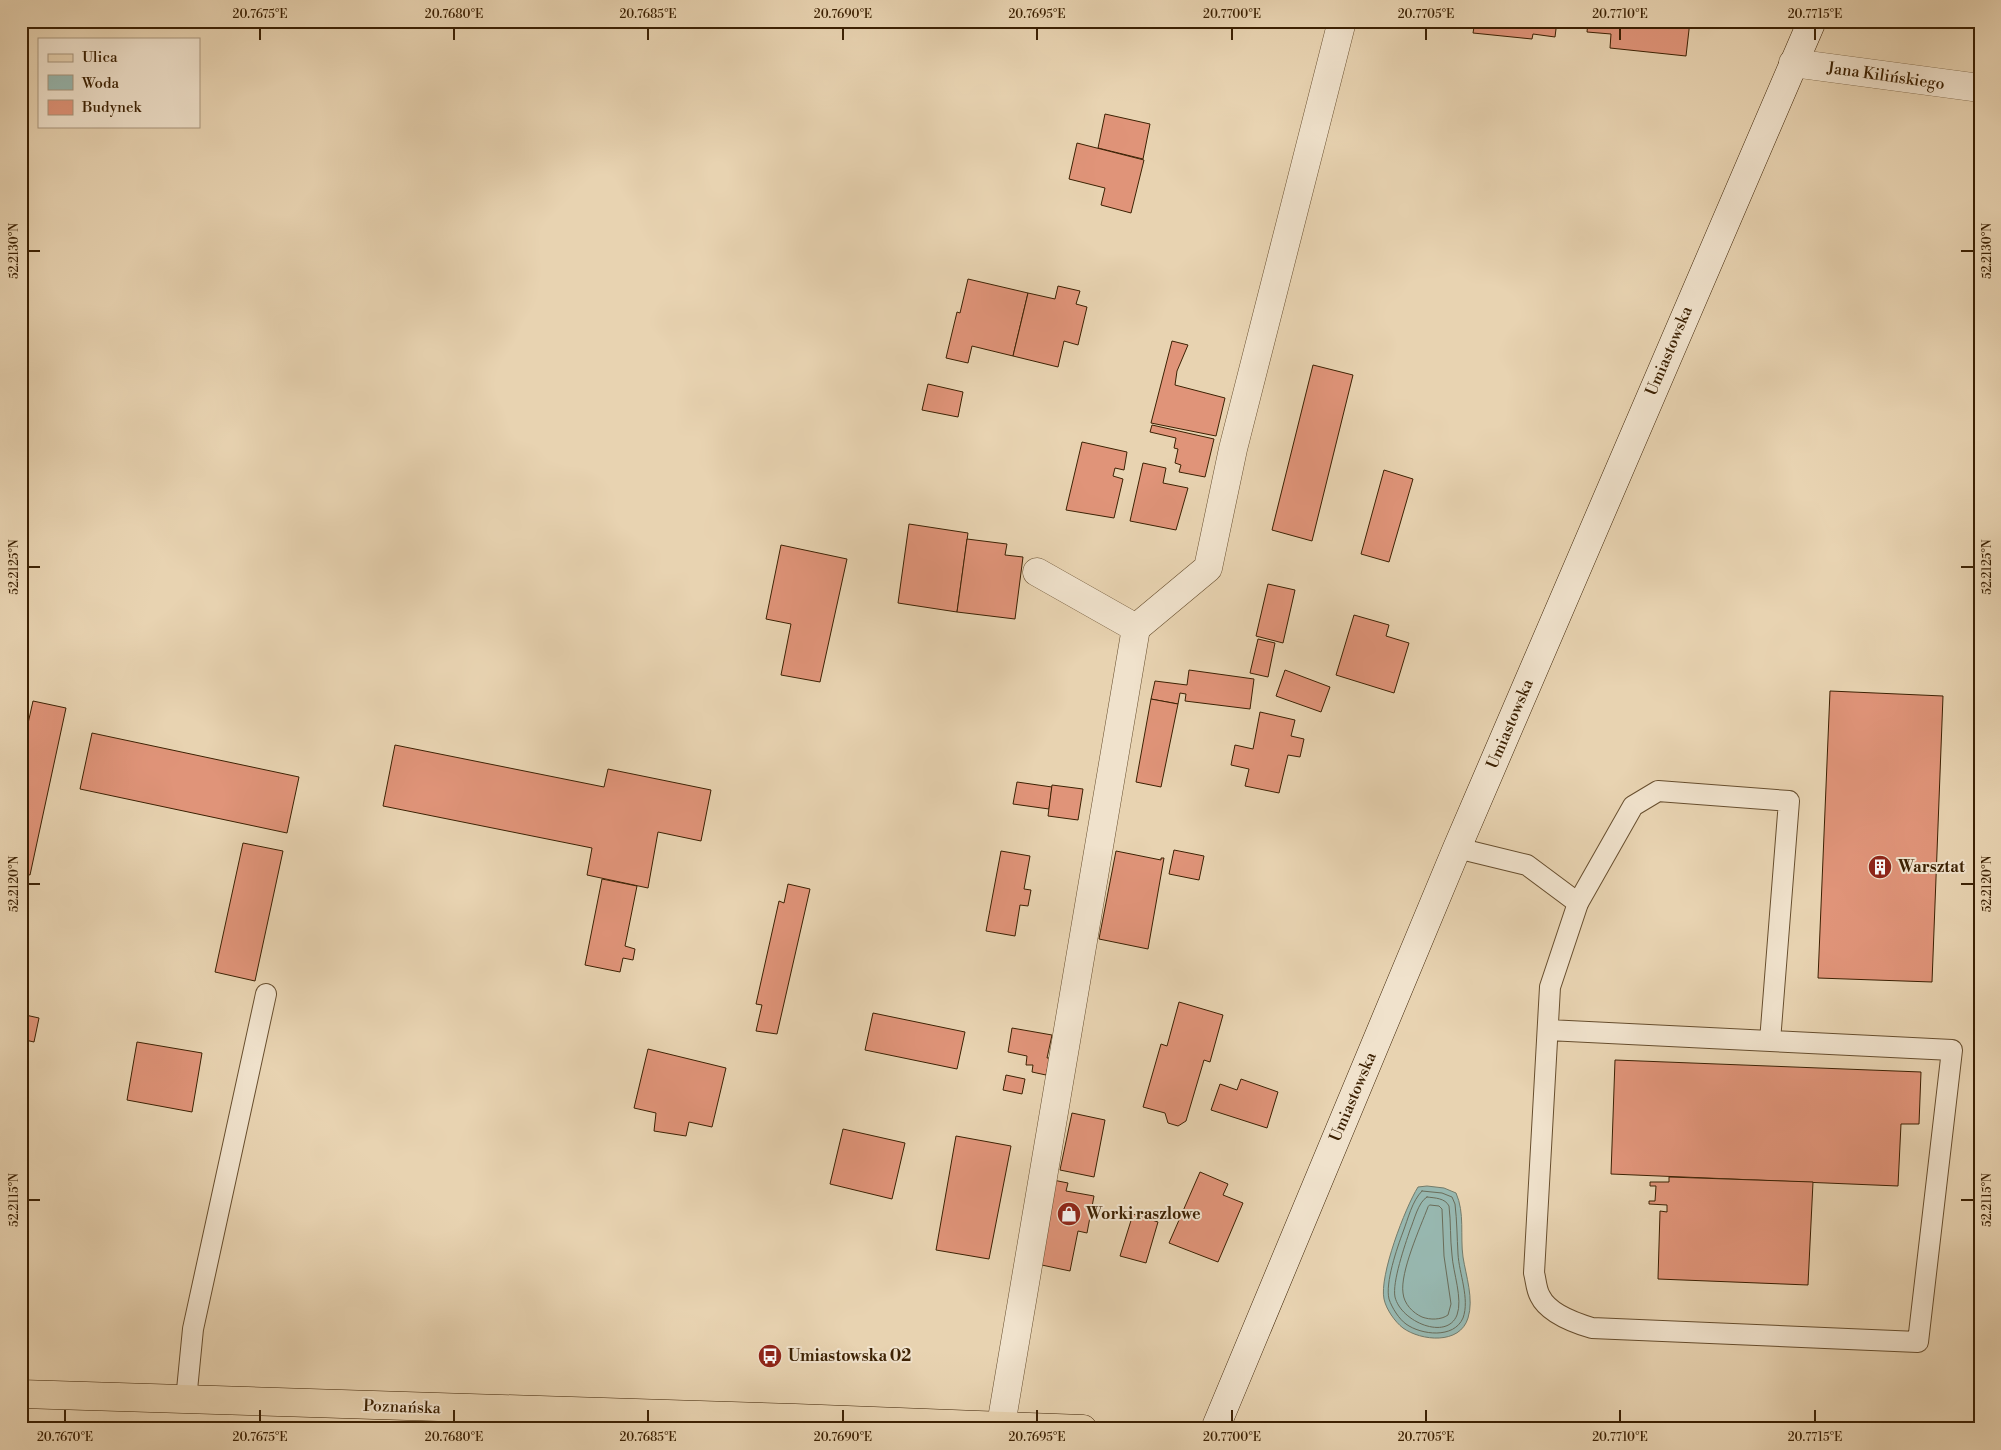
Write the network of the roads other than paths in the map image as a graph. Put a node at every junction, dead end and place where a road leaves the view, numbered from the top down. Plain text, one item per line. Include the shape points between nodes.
1 (1342, 21) edge
2 (1812, 21) edge
3 (1793, 63) junction
4 (1980, 88) edge
5 (1037, 572) dead end
6 (1136, 628) junction
7 (1457, 848) junction
8 (1578, 903) junction
9 (266, 994) dead end
10 (1548, 1030) junction
11 (1770, 1041) junction
12 (21, 1394) edge
13 (186, 1400) junction
14 (1001, 1426) junction
15 (1083, 1429) edge
16 (1215, 1429) edge

1 - 6 street via 1233,449 1208,568
2 - 3 street, Umiastowska
3 - 4 street, Jana Kilińskiego
3 - 7 street, Umiastowska
5 - 6 street
6 - 14 street
7 - 8 lane via 1527,865
7 - 16 street, Umiastowska
8 - 10 lane via 1550,987
8 - 11 lane via 1633,806 1658,791 1789,801
9 - 13 lane via 193,1329
10 - 11 lane
10 - 11 lane via 1534,1273 1540,1297 1556,1313 1592,1328 1918,1342 1952,1050
12 - 13 main road, Poznańska
13 - 14 main road, Poznańska
14 - 15 main road, Poznańska

